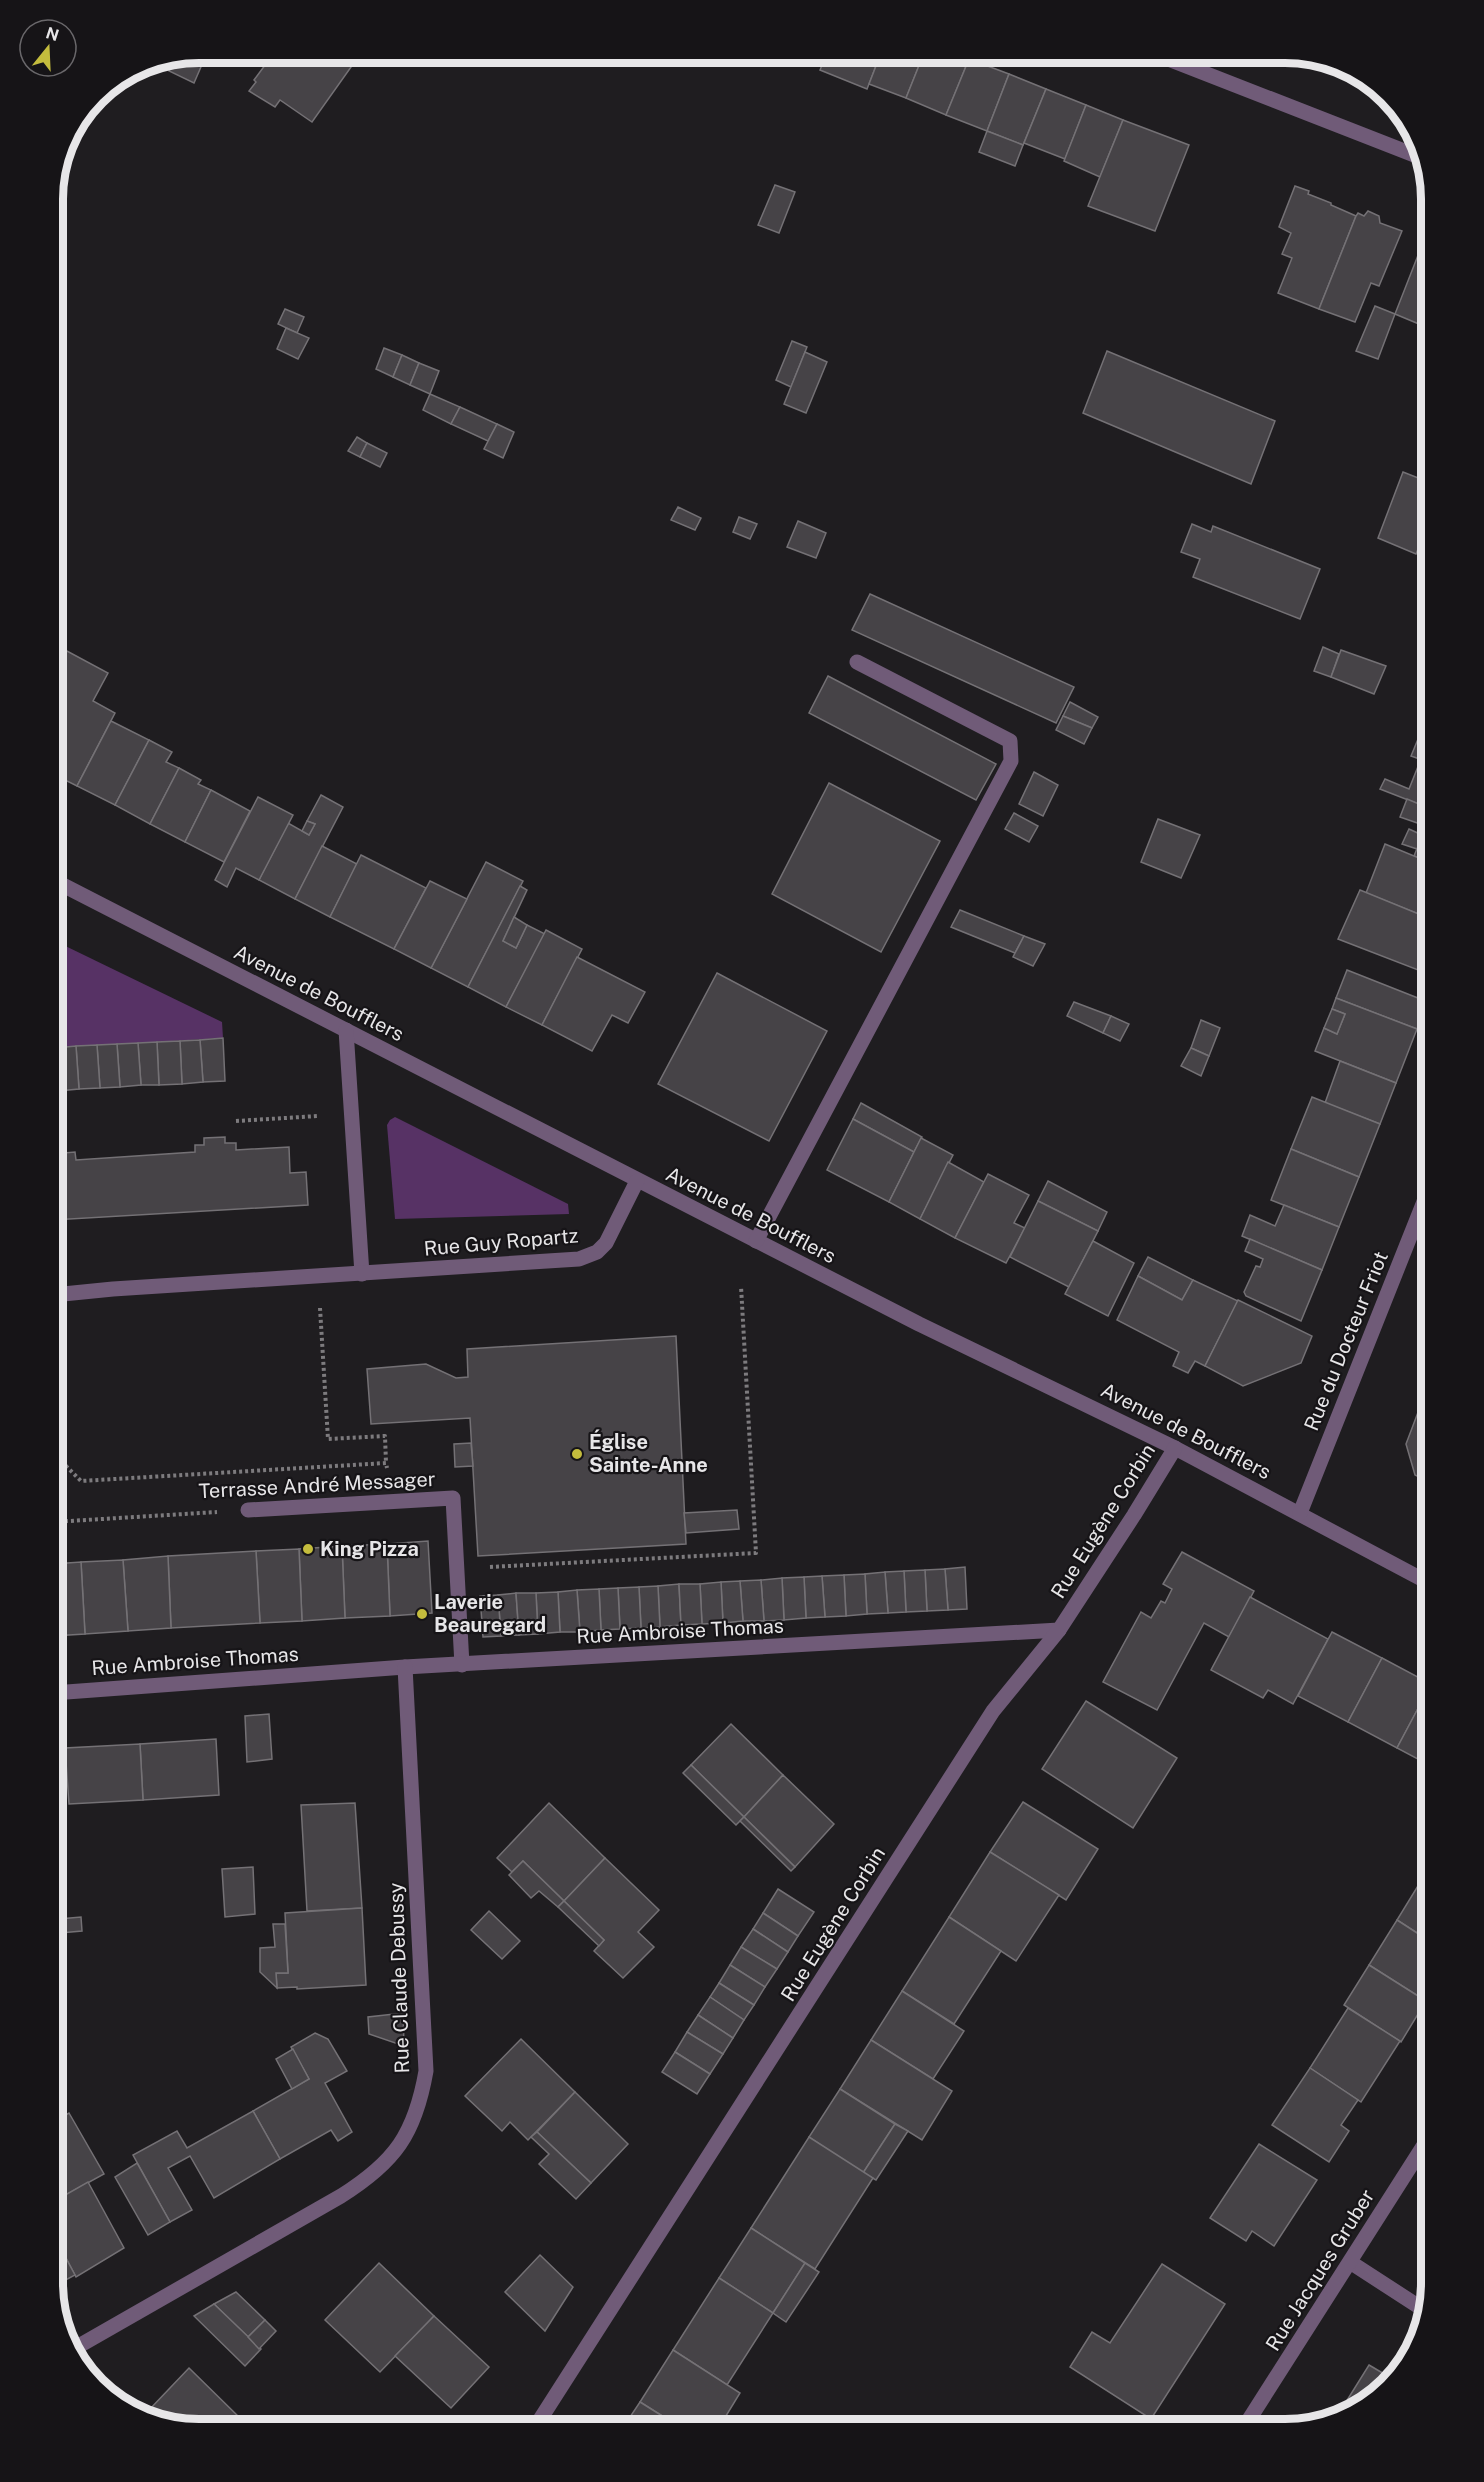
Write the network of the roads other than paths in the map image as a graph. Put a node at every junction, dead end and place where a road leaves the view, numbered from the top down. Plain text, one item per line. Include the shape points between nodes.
1 (1179, 63) edge
2 (1414, 155) edge
3 (857, 662) dead end
4 (63, 884) edge
5 (346, 1030) junction
6 (637, 1181) junction
7 (1421, 1209) edge
8 (756, 1241) junction
9 (362, 1274) junction
10 (63, 1294) edge
11 (1175, 1448) junction
12 (248, 1510) road end
13 (1300, 1513) junction
14 (1421, 1579) edge
15 (1059, 1630) junction
16 (462, 1665) junction
17 (405, 1666) junction
18 (63, 1692) edge
19 (1421, 2150) edge
20 (1350, 2262) junction
21 (1419, 2307) edge
22 (79, 2346) edge
23 (540, 2419) edge
24 (1250, 2419) edge

1 - 2 street
3 - 8 street via 1010,741 1011,761
4 - 5 street, Avenue de Boufflers
5 - 6 street, Avenue de Boufflers
5 - 9 street
6 - 8 street, Avenue de Boufflers
6 - 9 street, Rue Guy Ropartz via 606,1243 579,1259
7 - 13 street, Rue du Docteur Friot
8 - 11 street, Avenue de Boufflers
9 - 10 street, Rue Guy Ropartz
11 - 13 street, Avenue de Boufflers
11 - 15 street, Rue Eugène Corbin
12 - 16 street, Terrasse André Messager via 453,1498
13 - 14 street, Avenue de Boufflers
15 - 16 street, Rue Ambroise Thomas
15 - 23 street, Rue Eugène Corbin via 993,1711
16 - 17 street, Rue Ambroise Thomas
17 - 18 street, Rue Ambroise Thomas
17 - 22 street, Rue Claude Debussy via 426,2071 421,2099 409,2128 392,2156 372,2176
19 - 20 street, Rue Jacques Gruber
20 - 21 street
20 - 24 street, Rue Jacques Gruber

